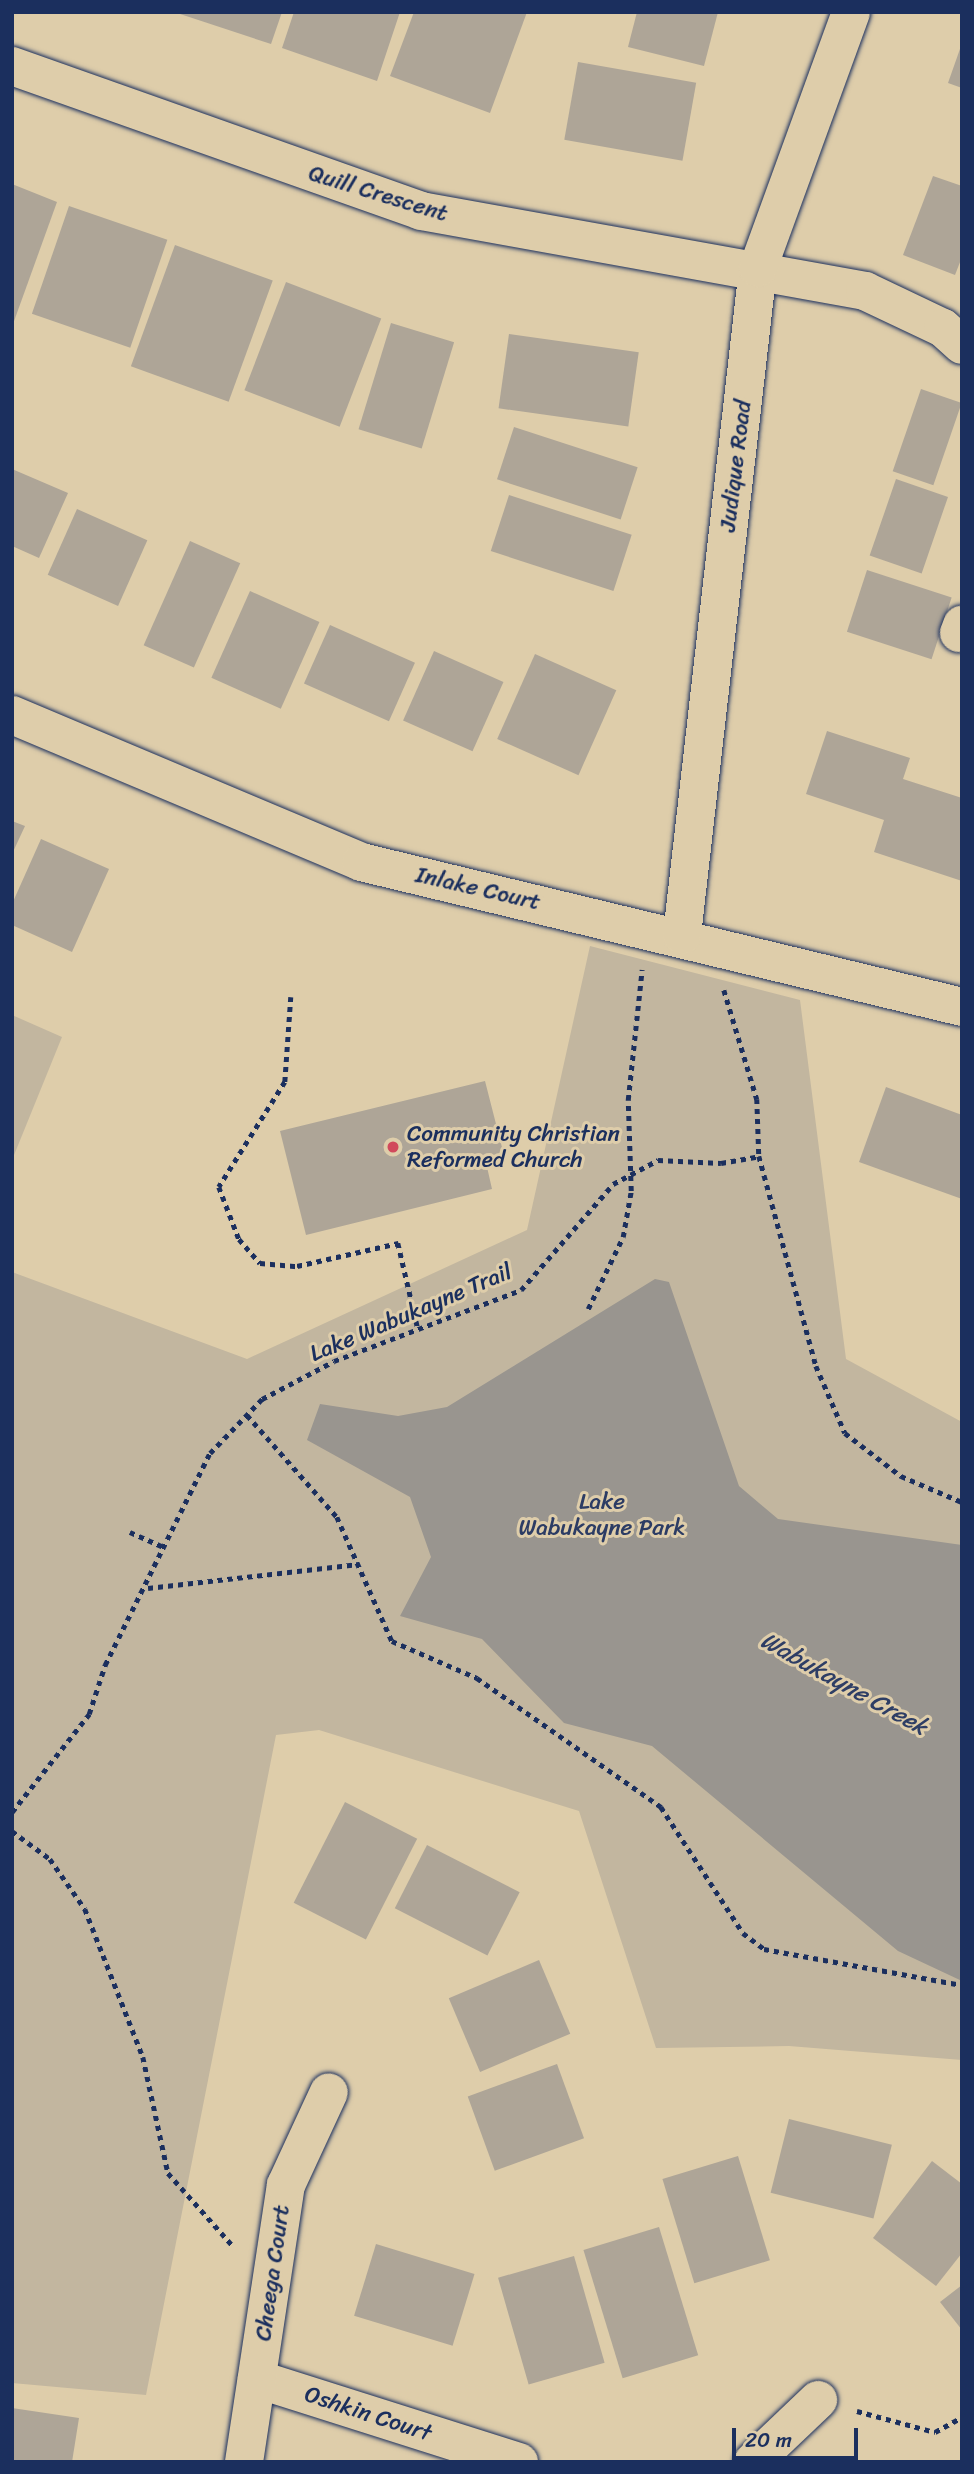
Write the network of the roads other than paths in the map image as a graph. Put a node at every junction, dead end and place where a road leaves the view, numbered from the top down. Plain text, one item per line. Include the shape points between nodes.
1 (851, 12) edge
2 (12, 66) edge
3 (758, 268) junction
4 (962, 345) edge
5 (12, 715) edge
6 (680, 935) junction
7 (962, 1007) edge
8 (329, 2092) dead end
9 (257, 2379) junction
10 (818, 2400) road end
11 (244, 2462) edge
12 (519, 2462) edge
13 (753, 2462) edge

1 - 3 street, Judique Road
2 - 3 street, Quill Crescent via 421,211
3 - 4 street, Quill Crescent via 865,291 943,328
3 - 6 street, Judique Road
5 - 6 street, Inlake Court via 361,862
6 - 7 street, Inlake Court
8 - 9 street, Cheega Court via 286,2185
9 - 11 street, Cheega Court
9 - 12 street, Oshkin Court
10 - 13 street

